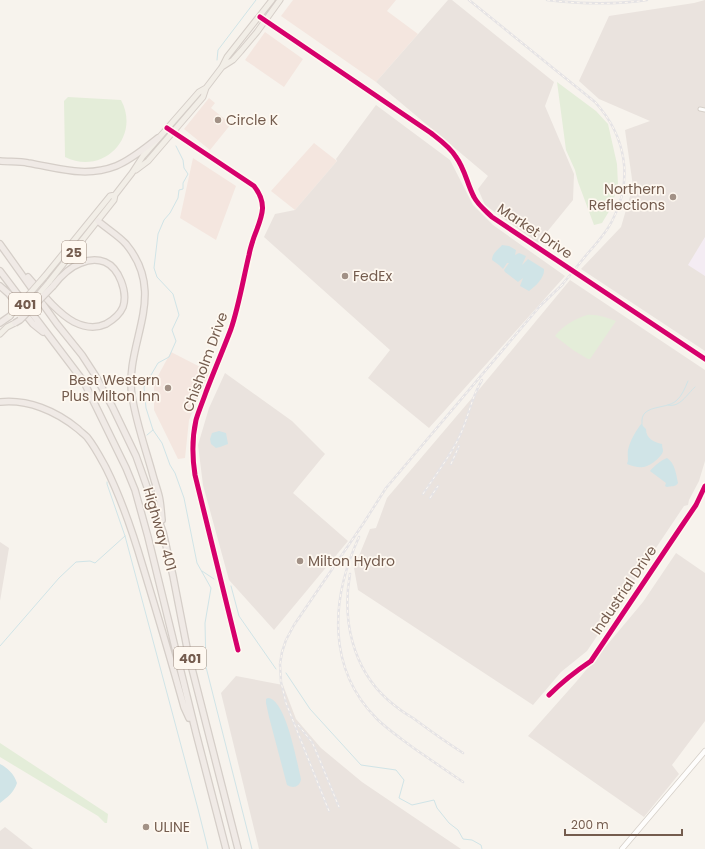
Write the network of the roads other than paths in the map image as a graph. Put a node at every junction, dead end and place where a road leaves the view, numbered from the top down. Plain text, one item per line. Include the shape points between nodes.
1 (272, 0) edge
2 (280, 0) edge
3 (260, 17) junction
4 (265, 21) junction
5 (222, 67) junction
6 (206, 88) junction
7 (700, 109) dead end
8 (705, 110) edge
9 (167, 128) junction
10 (173, 132) junction
11 (158, 138) junction
12 (0, 161) edge
13 (132, 173) junction
14 (115, 195) junction
15 (98, 221) junction
16 (0, 244) edge
17 (12, 259) junction
18 (0, 271) edge
19 (51, 284) junction
20 (0, 286) edge
21 (10, 316) junction
22 (0, 323) edge
23 (15, 323) joint
24 (7, 327) junction
25 (0, 334) edge
26 (50, 337) junction
27 (705, 360) edge
28 (0, 402) edge
29 (705, 486) edge
30 (164, 532) junction
31 (238, 650) dead end
32 (549, 695) dead end
33 (196, 733) junction
34 (705, 751) edge
35 (226, 849) edge
36 (238, 849) edge
37 (622, 849) edge

1 - 3 main road, 25
2 - 4 main road, 25
3 - 4 street, Market Drive
3 - 5 main road, 25 via 227,57
4 - 5 main road, 25 via 233,60
4 - 27 street, Market Drive via 446,145 458,158 481,207 492,217
5 - 6 main road, 25
6 - 9 main road, 25 via 199,92
6 - 10 main road, 25 via 203,97
7 - 8 street
9 - 10 street, Chisholm Drive
9 - 11 main road, 25
10 - 13 main road, 25 via 148,161
10 - 31 street, Chisholm Drive via 254,186 260,196 262,208 261,221 253,238 237,308 198,413 192,461
11 - 12 highway via 128,160 105,170 77,172
11 - 13 main road, 25
13 - 14 main road, 25
14 - 15 main road, 25
14 - 21 main road, 25, bridge via 110,196
15 - 19 main road, 25
15 - 30 highway via 125,244 137,261 142,274 145,307 132,368 132,395 159,496
16 - 17 highway, Highway 401 / 401
17 - 19 highway via 58,309 83,326 104,325 123,308 121,281 105,262 89,260 80,263
17 - 30 highway, Highway 401 / 401 via 95,375 136,456
18 - 26 highway, Highway 401 / 401
19 - 23 highway, bridge
20 - 26 highway via 33,324
21 - 22 highway
21 - 24 main road, 25
23 - 24 main road, 25
24 - 25 main road, 25
26 - 33 highway, Highway 401 / 401 via 84,382 135,490
28 - 33 highway via 33,404 52,411 86,436 97,452 124,509 184,707
29 - 32 street, Industrial Drive via 696,505 591,661
30 - 36 highway, Highway 401 / 401 via 188,653
33 - 35 highway, Highway 401 / 401
34 - 37 street

